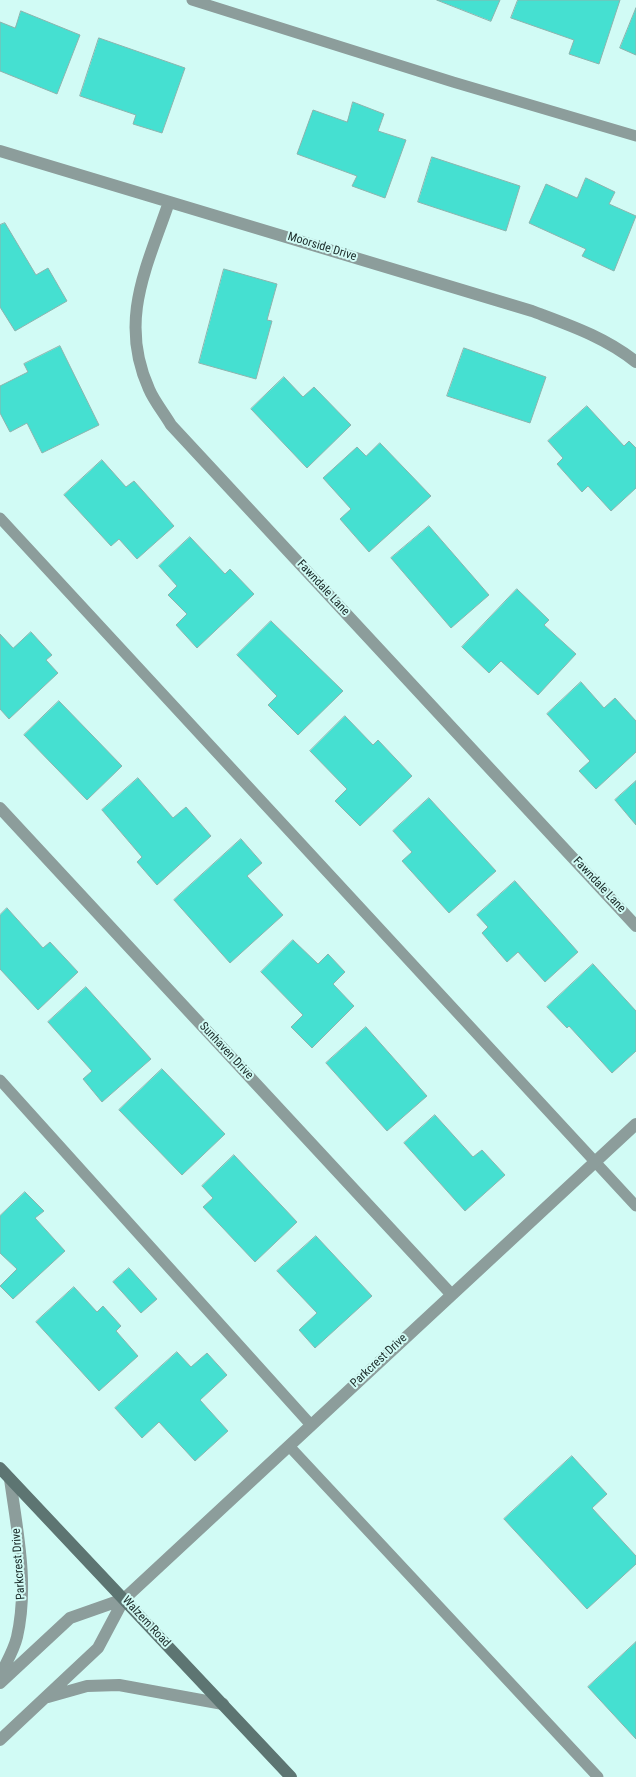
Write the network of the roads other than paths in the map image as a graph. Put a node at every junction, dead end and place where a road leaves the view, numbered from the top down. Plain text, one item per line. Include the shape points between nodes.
1 (192, 0) edge
2 (636, 136) edge
3 (0, 151) edge
4 (169, 202) junction
5 (636, 362) edge
6 (0, 518) edge
7 (0, 808) edge
8 (636, 926) edge
9 (0, 1080) edge
10 (636, 1124) edge
11 (596, 1161) junction
12 (636, 1206) edge
13 (451, 1294) junction
14 (311, 1425) junction
15 (288, 1446) junction
16 (0, 1468) edge
17 (10, 1478) junction
18 (124, 1600) junction
19 (0, 1676) edge
20 (0, 1683) edge
21 (45, 1698) junction
22 (223, 1704) junction
23 (0, 1740) edge
24 (292, 1777) edge
25 (598, 1777) edge

1 - 2 lane
3 - 4 street, Moorside Drive
4 - 5 street, Moorside Drive via 532,311 617,346
4 - 8 street, Fawndale Lane via 148,258 135,307 138,358 149,390 171,425
6 - 11 lane
7 - 13 street, Sunhaven Drive
9 - 14 lane
10 - 11 street, Parkcrest Drive
11 - 12 lane
11 - 13 street, Parkcrest Drive
13 - 14 street, Parkcrest Drive
14 - 15 street, Parkcrest Drive
15 - 18 street, Parkcrest Drive
15 - 25 lane
16 - 17 main road, Walzem Road
17 - 18 main road, Walzem Road
17 - 19 street, Parkcrest Drive via 22,1600 17,1638
18 - 20 street, Parkcrest Drive via 70,1618
18 - 21 street, Parkcrest Drive via 98,1648
18 - 22 main road, Walzem Road
21 - 22 street, Parkcrest Drive via 86,1686 119,1685
21 - 23 street, Parkcrest Drive
22 - 24 main road, Walzem Road

